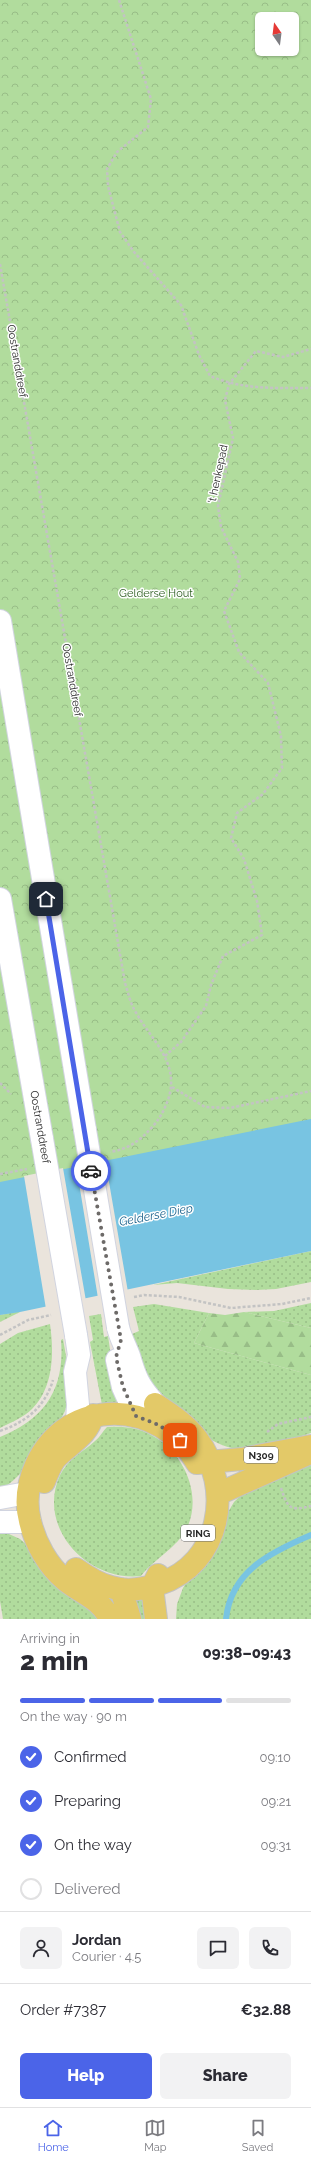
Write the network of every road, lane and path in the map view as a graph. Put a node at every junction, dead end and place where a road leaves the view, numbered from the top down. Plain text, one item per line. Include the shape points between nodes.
1 (119, 0) edge
2 (0, 264) edge
3 (311, 349) edge
4 (229, 384) junction
5 (311, 388) edge
6 (0, 621) edge
7 (0, 899) edge
8 (165, 1056) junction
9 (172, 1087) junction
10 (311, 1091) edge
11 (147, 1133) dead end
12 (128, 1298) dead end
13 (311, 1298) edge
14 (59, 1313) dead end
15 (119, 1333) junction
16 (0, 1335) edge
17 (51, 1388) dead end
18 (136, 1416) junction
19 (85, 1419) junction
20 (0, 1431) edge
21 (311, 1446) edge
22 (311, 1453) edge
23 (203, 1463) junction
24 (27, 1493) junction
25 (218, 1494) junction
26 (0, 1498) edge
27 (0, 1522) edge
28 (37, 1523) junction
29 (160, 1584) junction
30 (121, 1589) junction
31 (105, 1611) edge
32 (130, 1619) edge
33 (156, 1619) edge
34 (169, 1619) edge

1 - 4 path via 151,99 148,127 116,152 107,169 108,186 120,232 134,252 181,305 210,376
2 - 8 path, Oostranddreef via 125,983 133,1009
3 - 4 path, 't henkepad via 283,357 256,351
4 - 5 path via 258,388
4 - 8 path, 't henkepad via 225,400 233,438 218,506 221,527 238,562 240,579 224,611 239,652 268,683 281,736 282,768 263,794 237,813 230,838 244,859 257,901 262,935 223,956 211,985 206,1006 181,1042
6 - 15 main road, RING, bridge
7 - 19 main road, Oostranddreef, bridge via 78,1345 87,1370
8 - 9 path, Oostranddreef
9 - 10 path via 205,1107 230,1108
9 - 11 path via 162,1116
12 - 13 path via 144,1295 179,1297 231,1308 282,1304
14 - 16 path via 28,1320
15 - 18 main road, RING via 116,1357 123,1387
15 - 23 main road, RING via 141,1390 155,1404 188,1428 204,1450
17 - 20 path via 30,1417
18 - 19 main road, RING via 123,1413
18 - 23 main road, RING via 170,1432
19 - 24 main road via 58,1435 40,1456
19 - 28 main road via 91,1425 54,1460 48,1471
21 - 23 main road, N309
22 - 25 main road, N309
23 - 25 main road, RING
23 - 29 main road, RING via 206,1498 201,1526 187,1550 161,1573
24 - 26 main road
24 - 28 main road
25 - 29 main road, RING via 214,1532 207,1546 192,1564
27 - 28 main road
28 - 30 main road via 73,1567 99,1583
28 - 31 main road via 36,1541 55,1570
29 - 30 main road
29 - 33 main road
29 - 34 main road
30 - 32 main road

